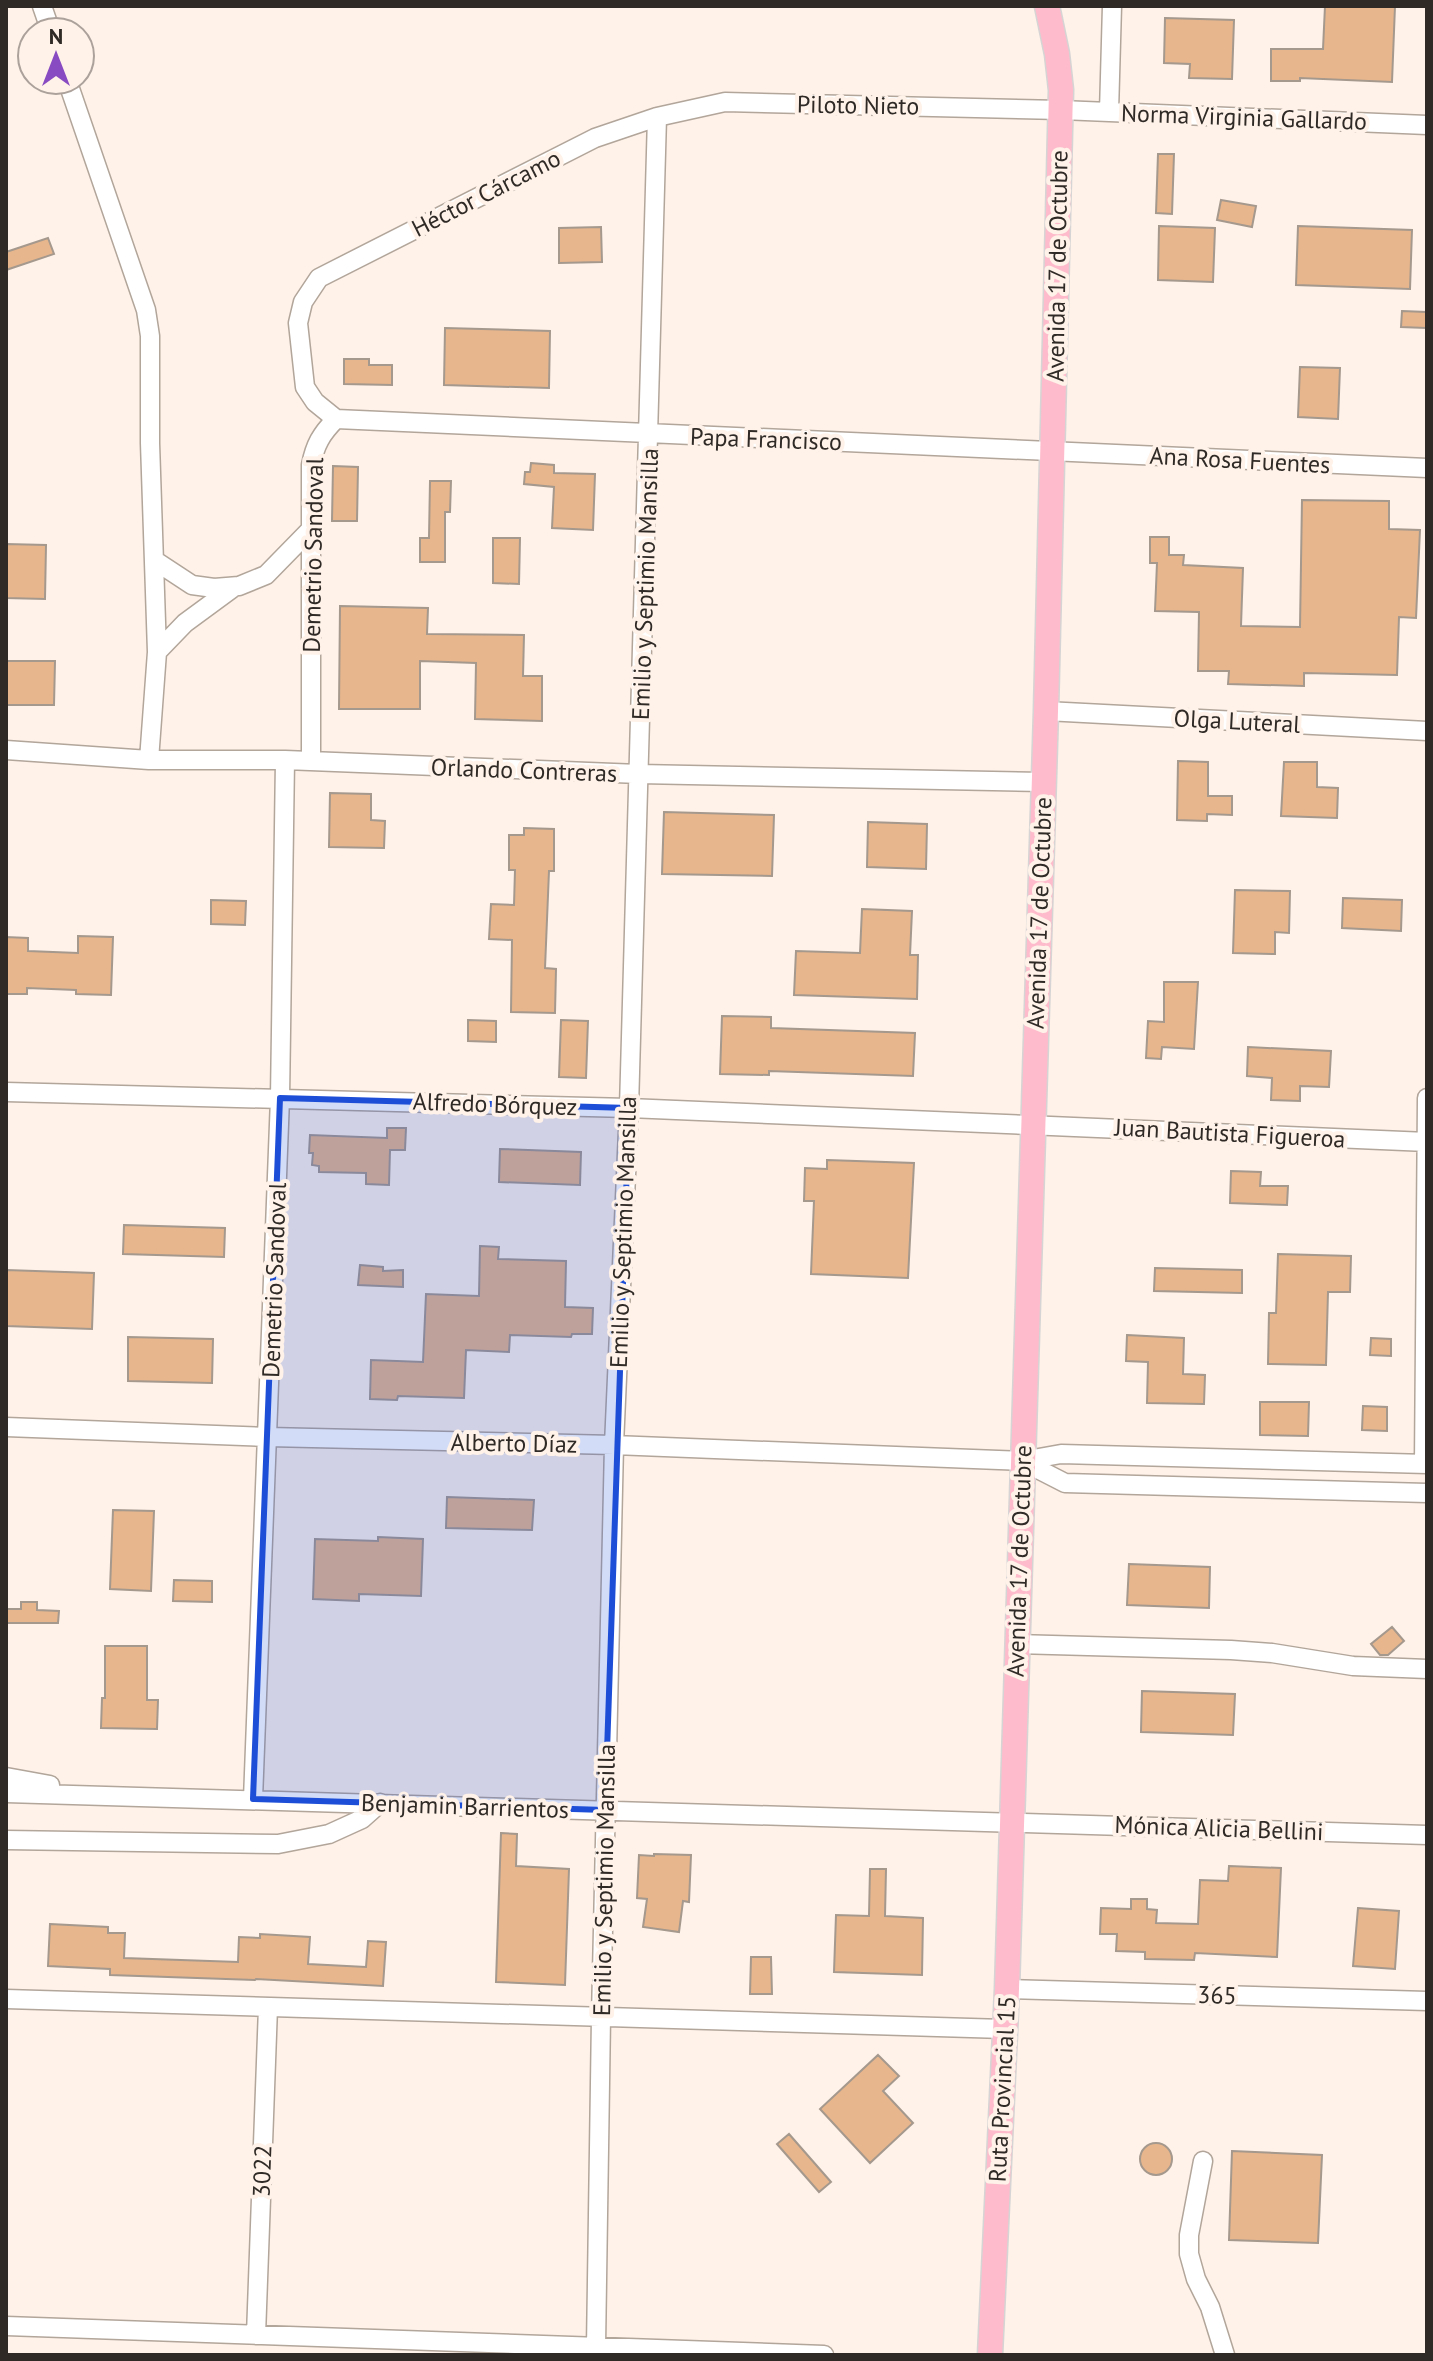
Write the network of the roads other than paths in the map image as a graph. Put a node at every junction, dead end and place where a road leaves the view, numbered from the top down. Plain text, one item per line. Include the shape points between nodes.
1 (1047, 6) edge
2 (1112, 6) edge
3 (72, 96) edge
4 (1061, 110) junction
5 (1109, 112) junction
6 (657, 117) junction
7 (1427, 125) edge
8 (336, 419) junction
9 (650, 434) junction
10 (1053, 451) junction
11 (1427, 468) edge
12 (310, 530) junction
13 (154, 560) junction
14 (234, 587) junction
15 (157, 652) junction
16 (1046, 711) junction
17 (1427, 731) edge
18 (6, 750) edge
19 (149, 760) junction
20 (285, 760) junction
21 (311, 761) junction
22 (639, 774) junction
23 (1043, 782) junction
24 (6, 1092) edge
25 (280, 1098) junction
26 (1427, 1098) edge
27 (629, 1108) junction
28 (1032, 1124) junction
29 (1426, 1142) edge
30 (6, 1427) edge
31 (268, 1437) junction
32 (614, 1445) junction
33 (1022, 1461) junction
34 (1425, 1464) edge
35 (1427, 1493) edge
36 (1016, 1644) junction
37 (1427, 1669) edge
38 (6, 1777) edge
39 (6, 1793) edge
40 (112, 1796) junction
41 (253, 1799) junction
42 (380, 1803) junction
43 (605, 1810) junction
44 (1010, 1822) junction
45 (1427, 1835) edge
46 (6, 1840) edge
47 (1007, 1989) junction
48 (6, 1999) edge
49 (1427, 2001) edge
50 (268, 2007) junction
51 (601, 2017) junction
52 (1004, 2029) junction
53 (1203, 2161) dead end
54 (6, 2326) edge
55 (256, 2335) junction
56 (596, 2347) junction
57 (824, 2355) edge
58 (990, 2355) edge
59 (1225, 2355) edge

1 - 4 main road, Avenida 17 de Octubre
2 - 5 street
3 - 13 street via 146,310
4 - 5 street, Norma Virginia Gallardo
4 - 6 street, Piloto Nieto via 725,102
4 - 10 main road, Avenida 17 de Octubre
5 - 7 street, Norma Virginia Gallardo
6 - 8 street, Héctor Cárcamo via 595,138 319,278 303,302 298,323 305,387
6 - 9 street, Emilio y Septimio Mansilla
8 - 9 street, Papa Francisco
8 - 12 street, Demetrio Sandoval via 314,449
9 - 10 street, Papa Francisco
9 - 22 street, Emilio y Septimio Mansilla
10 - 11 street, Ana Rosa Fuentes
10 - 16 main road, Avenida 17 de Octubre
12 - 14 street via 266,575
12 - 21 street, Demetrio Sandoval
13 - 14 street via 192,585
13 - 15 street
14 - 15 street via 185,623
15 - 19 street
16 - 17 street, Olga Luteral
16 - 23 main road, Avenida 17 de Octubre
18 - 19 street, Orlando Contreras
19 - 20 street, Orlando Contreras
20 - 21 street, Orlando Contreras
20 - 25 street, Demetrio Sandoval
21 - 22 street, Orlando Contreras
22 - 23 street, Orlando Contreras
22 - 27 street, Emilio y Septimio Mansilla
23 - 28 main road, Avenida 17 de Octubre
24 - 25 street, Alfredo Bórquez
25 - 27 street, Alfredo Bórquez
25 - 31 street, Demetrio Sandoval
26 - 29 street
27 - 28 street, Alfredo Bórquez
27 - 32 street, Emilio y Septimio Mansilla
28 - 29 street, Juan Bautista Figueroa
28 - 33 main road, Avenida 17 de Octubre
29 - 34 street
30 - 31 street, Alberto Díaz
31 - 32 street, Alberto Díaz
31 - 41 street, Demetrio Sandoval
32 - 33 street, Alberto Díaz
32 - 43 street, Emilio y Septimio Mansilla
33 - 34 street via 1061,1454
33 - 35 street via 1065,1483
33 - 36 main road, Avenida 17 de Octubre
36 - 37 street via 1231,1650 1353,1666
36 - 44 main road, Avenida 17 de Octubre
38 - 40 street, Benjamin Barrientos
39 - 40 street, Benjamin Barrientos
40 - 41 street, Benjamin Barrientos
41 - 42 street, Benjamin Barrientos
42 - 43 street, Benjamin Barrientos
42 - 46 street via 362,1819 329,1834 278,1844
43 - 44 street, Benjamin Barrientos
43 - 51 street, Emilio y Septimio Mansilla
44 - 45 street, Mónica Alicia Bellini
44 - 47 main road, Ruta Provincial 15
47 - 49 street, 365
47 - 52 main road, Ruta Provincial 15
48 - 50 street
50 - 51 street
50 - 55 street, 3022
51 - 52 street
51 - 56 street, Emilio y Septimio Mansilla
52 - 58 main road, Ruta Provincial 15
53 - 59 street via 1189,2254
54 - 55 street
55 - 56 street
56 - 57 street

